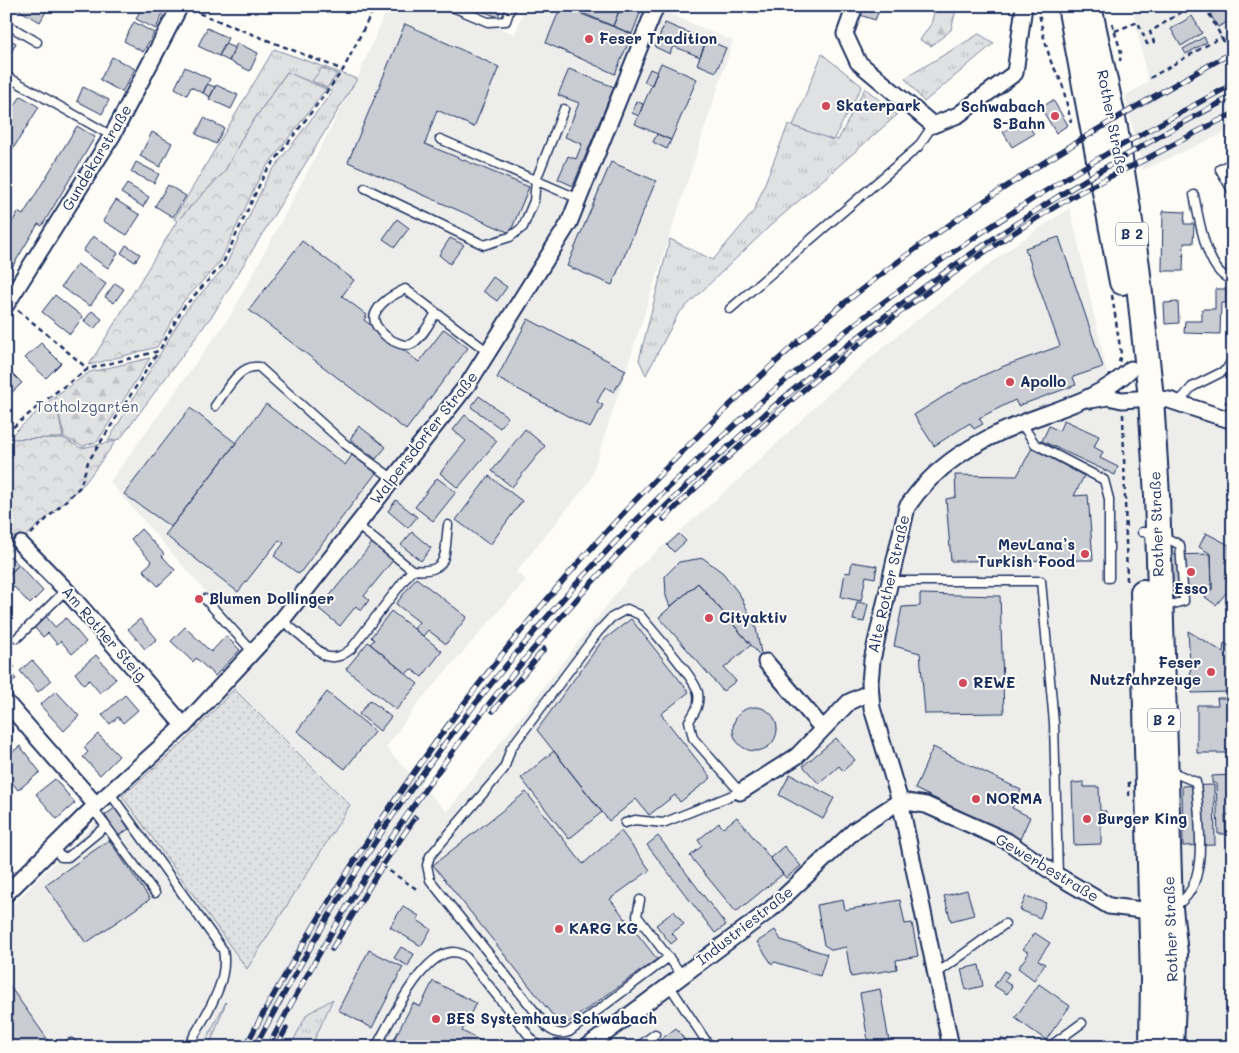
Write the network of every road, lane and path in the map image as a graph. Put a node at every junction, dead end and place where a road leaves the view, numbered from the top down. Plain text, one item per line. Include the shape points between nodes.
1 (182, 6) edge
2 (375, 6) edge
3 (450, 6) edge
4 (512, 6) edge
5 (656, 6) edge
6 (855, 6) edge
7 (1024, 6) edge
8 (1038, 6) edge
9 (1070, 6) edge
10 (1089, 6) edge
11 (1191, 6) edge
12 (1205, 6) edge
13 (6, 24) edge
14 (1115, 30) dead end
15 (1221, 36) junction
16 (37, 42) dead end
17 (1225, 44) dead end
18 (343, 70) junction
19 (6, 76) edge
20 (1150, 78) dead end
21 (564, 109) dead end
22 (1071, 122) dead end
23 (933, 125) junction
24 (112, 136) junction
25 (440, 138) dead end
26 (1233, 162) edge
27 (536, 180) junction
28 (365, 188) dead end
29 (1233, 192) edge
30 (1194, 195) dead end
31 (579, 199) junction
32 (1233, 280) edge
33 (7, 302) edge
34 (730, 309) dead end
35 (436, 313) junction
36 (159, 351) junction
37 (488, 352) junction
38 (1233, 359) edge
39 (88, 369) junction
40 (1131, 369) junction
41 (1142, 398) junction
42 (1083, 400) junction
43 (1178, 403) junction
44 (215, 406) dead end
45 (1233, 421) edge
46 (1022, 423) junction
47 (6, 433) edge
48 (392, 478) junction
49 (356, 525) junction
50 (448, 525) dead end
51 (1150, 532) junction
52 (21, 544) joint
53 (412, 570) junction
54 (1110, 578) dead end
55 (890, 581) junction
56 (66, 590) junction
57 (205, 599) dead end
58 (282, 620) junction
59 (17, 638) dead end
60 (252, 651) junction
61 (766, 662) dead end
62 (870, 692) junction
63 (6, 702) edge
64 (184, 726) junction
65 (823, 728) junction
66 (1157, 770) junction
67 (110, 792) junction
68 (740, 792) junction
69 (900, 801) junction
70 (94, 806) junction
71 (625, 823) dead end
72 (106, 826) junction
73 (52, 848) junction
74 (382, 866) dead end
75 (1058, 876) junction
76 (418, 890) dead end
77 (155, 893) dead end
78 (6, 894) edge
79 (640, 900) dead end
80 (1166, 907) junction
81 (1005, 924) dead end
82 (669, 957) junction
83 (936, 974) junction
84 (682, 975) junction
85 (668, 985) junction
86 (1082, 1023) dead end
87 (655, 1034) dead end
88 (188, 1047) edge
89 (376, 1047) edge
90 (538, 1047) edge
91 (587, 1047) edge
92 (638, 1047) edge
93 (710, 1047) edge
94 (951, 1047) edge
95 (1048, 1047) edge
96 (1152, 1047) edge
97 (1171, 1047) edge

1 - 18 path
1 - 24 street, Gundekarstraße
2 - 18 path
3 - 4 lane via 488,22 506,22
5 - 31 street, Walpersdorfer Straße
6 - 23 street via 845,34 858,62
7 - 23 street via 1015,73 958,115
8 - 22 path via 1043,34 1051,62 1062,83
9 - 40 main road, Rother Straße / B 2 via 1119,260
10 - 41 main road, Rother Straße / B 2 via 1116,128 1137,266
11 - 14 path via 1150,32 1154,42 1147,44 1138,22
12 - 15 path
13 - 16 lane
15 - 17 path
15 - 20 path
18 - 36 path via 264,175 222,265 183,308
19 - 24 lane
21 - 27 lane
23 - 34 lane via 918,147
24 - 33 street, Gundekarstraße
25 - 27 lane
26 - 29 lane via 1220,169
27 - 28 lane via 534,201 522,227 510,237 484,245
27 - 31 lane
30 - 32 lane via 1205,244 1216,267 1228,280
31 - 37 street, Walpersdorfer Straße via 569,222
33 - 39 path
35 - 35 lane via 405,289 388,298 378,309 374,322 379,330 406,346 415,341
35 - 37 lane
36 - 39 path
36 - 52 path via 88,462 80,487
37 - 48 street, Walpersdorfer Straße via 468,384
38 - 43 lane via 1226,370 1192,387
39 - 47 path
40 - 41 main road, Rother Straße / B 2
40 - 42 street, Alte Rother Straße via 1120,380
41 - 42 street, Alte Rother Straße
41 - 43 street, Alte Rother Straße
41 - 51 main road, Rother Straße / B 2
42 - 46 street, Alte Rother Straße
43 - 45 street, Alte Rother Straße
44 - 48 lane via 243,370 260,366 345,444
46 - 54 lane via 1035,444 1104,480 1108,499
46 - 55 street, Alte Rother Straße via 954,457 921,485 906,507
48 - 49 street, Walpersdorfer Straße
49 - 53 lane
49 - 58 street, Walpersdorfer Straße
50 - 53 lane via 443,562 428,572
51 - 66 main road, Rother Straße / B 2
51 - 66 main road, Rother Straße / B 2 via 1160,608
52 - 56 street, Am Rother Steig
53 - 58 lane via 351,649 341,656 325,656
55 - 62 street, Alte Rother Straße via 872,660
55 - 75 lane via 1041,581 1054,723
56 - 59 lane
56 - 64 street, Am Rother Steig
57 - 60 lane
58 - 60 street, Walpersdorfer Straße
60 - 64 street, Walpersdorfer Straße
61 - 65 street
62 - 65 street via 849,702
62 - 69 street, Alte Rother Straße
63 - 70 street
64 - 67 street, Walpersdorfer Straße
65 - 68 street via 797,756
66 - 80 main road, Rother Straße / B 2
66 - 80 lane via 1196,782 1200,861 1191,890
67 - 70 street, Walpersdorfer Straße
67 - 88 lane via 223,950 226,962 221,983
68 - 71 lane via 663,823 635,820
68 - 82 lane via 693,738 689,722 699,701 696,686 640,615 627,609 611,618 598,632 511,748 504,768 430,856 427,865 430,880 554,1032 569,1032
69 - 75 street, Gewerbestraße via 926,805 1007,841
69 - 83 street, Alte Rother Straße
69 - 84 street, Industriestraße via 855,830 771,909
70 - 72 lane
70 - 73 street, Walpersdorfer Straße
72 - 73 lane via 68,857 61,857
72 - 77 lane
73 - 78 street, Walpersdorfer Straße
74 - 76 path
75 - 80 street, Gewerbestraße via 1109,906
79 - 82 lane via 637,916
80 - 96 main road, Rother Straße / B 2 via 1153,979
80 - 97 main road, Rother Straße / B 2 via 1175,954
81 - 83 lane
82 - 84 lane
83 - 94 street, Alte Rother Straße
84 - 85 street, Industriestraße
85 - 91 street, Industriestraße
85 - 93 lane
86 - 95 lane
87 - 92 lane
89 - 90 lane via 430,961 454,952 466,957

